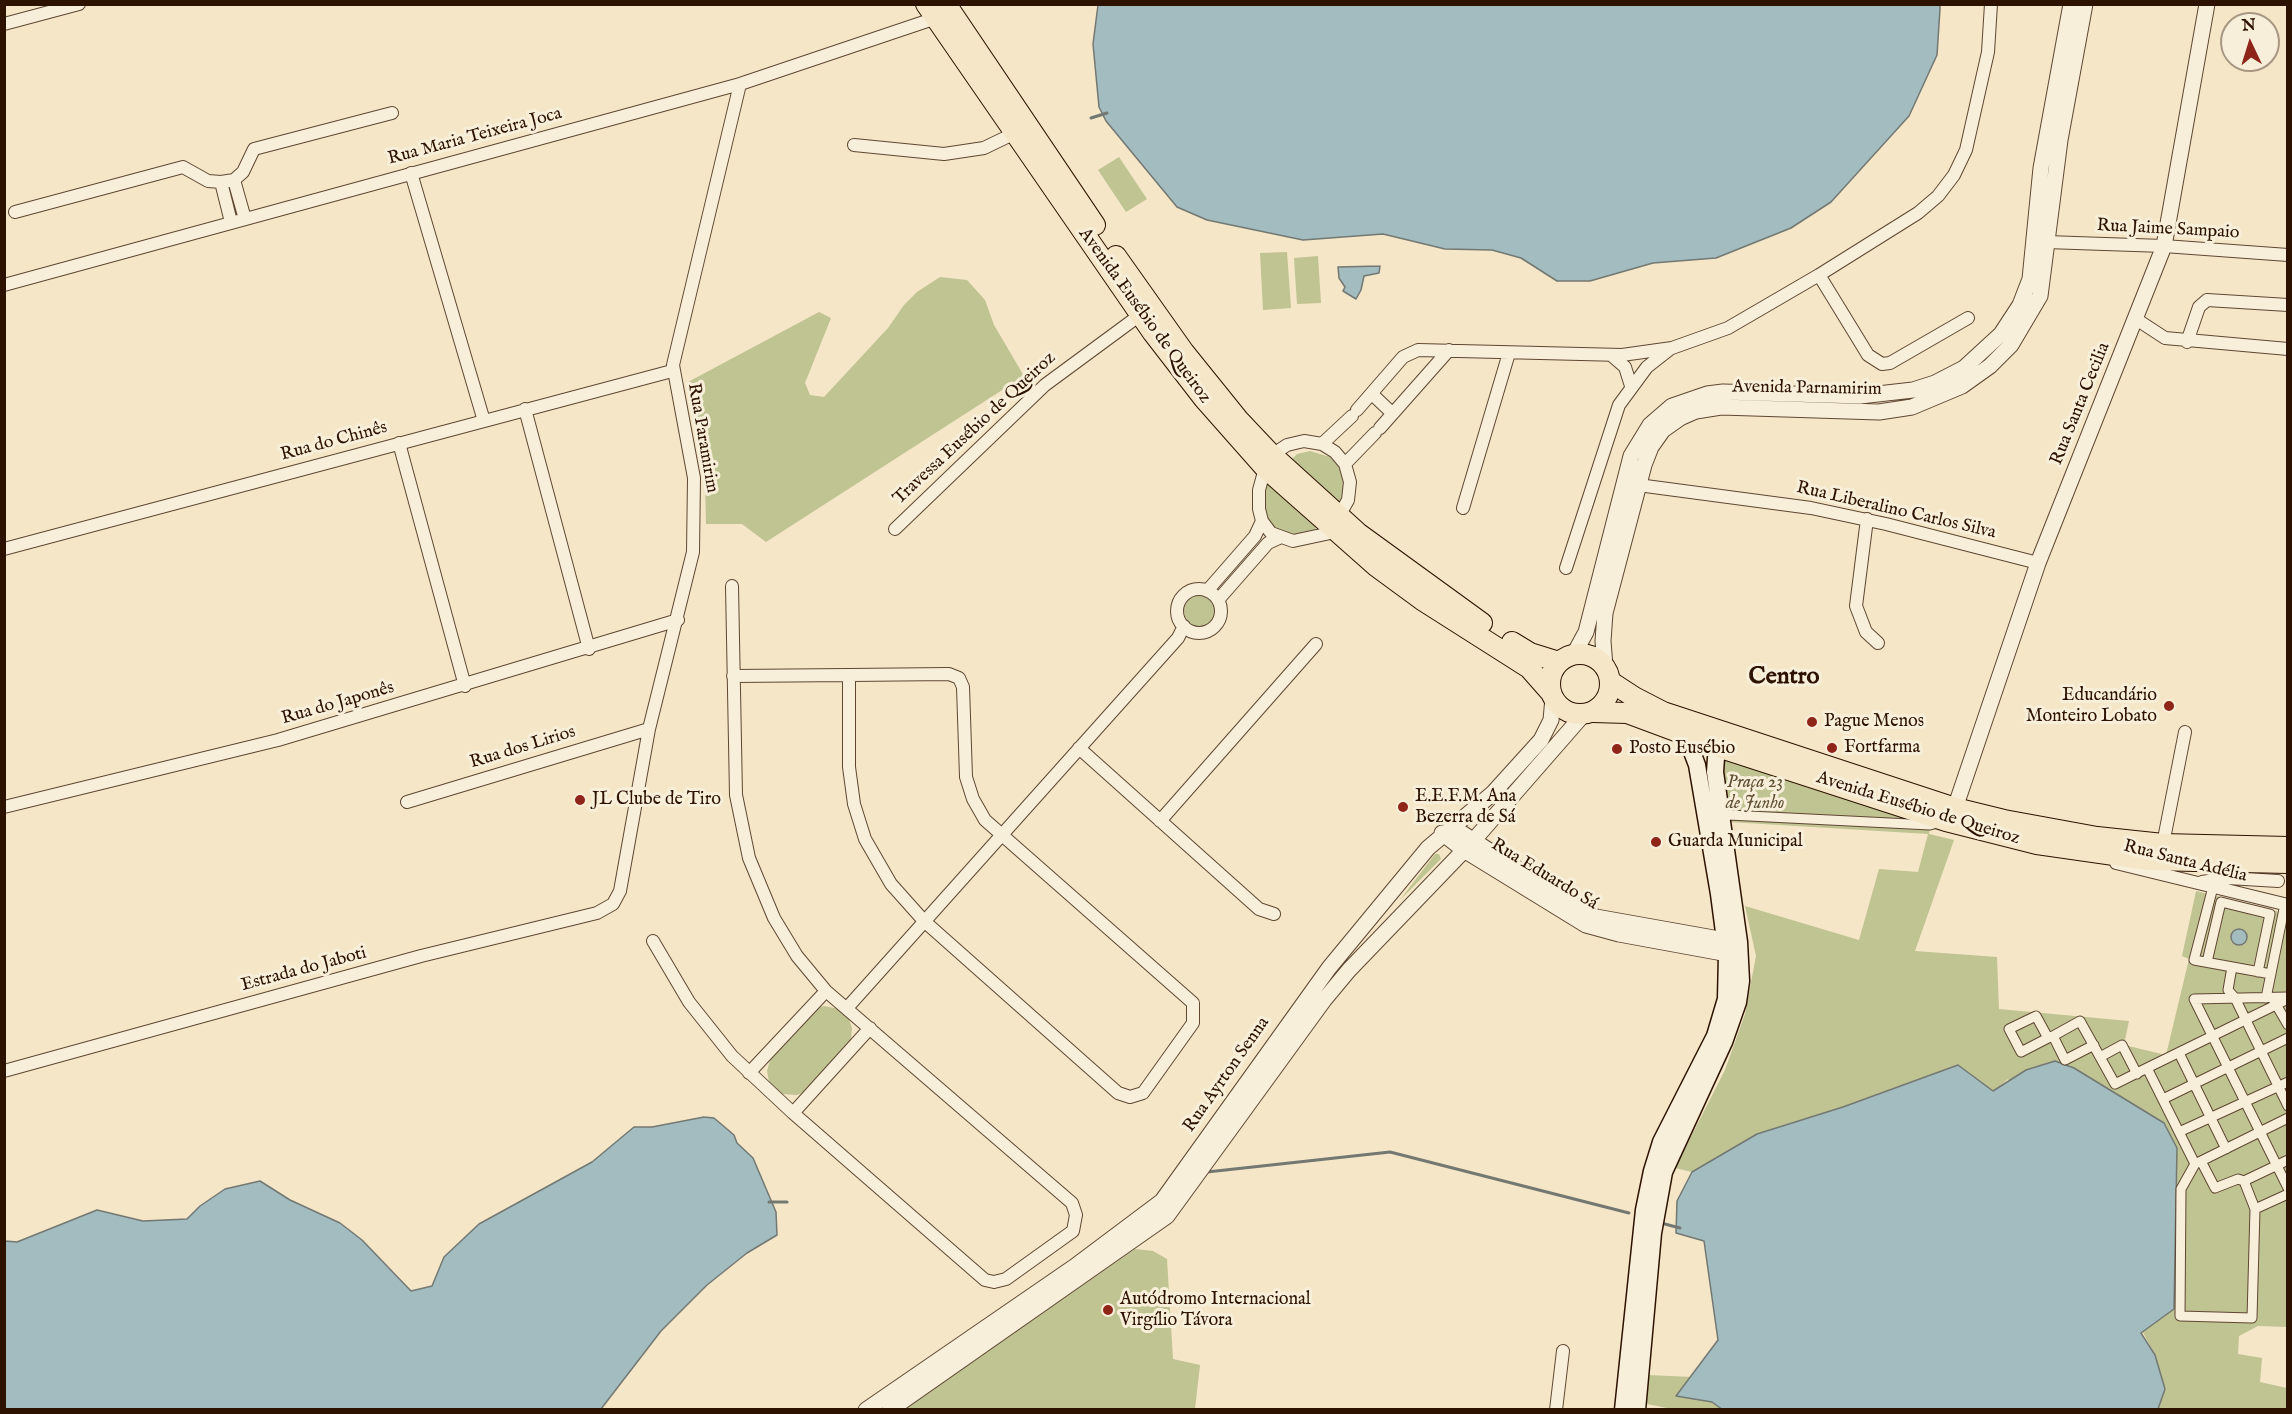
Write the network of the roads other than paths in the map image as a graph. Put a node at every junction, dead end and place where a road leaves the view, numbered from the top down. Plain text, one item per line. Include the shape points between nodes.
1 (79, 4) edge
2 (1991, 4) edge
3 (2071, 4) edge
4 (2085, 4) edge
5 (2207, 4) edge
6 (940, 10) edge
7 (4, 24) edge
8 (740, 84) junction
9 (392, 113) dead end
10 (1015, 133) junction
11 (854, 145) dead end
12 (411, 173) junction
13 (234, 180) junction
14 (221, 182) junction
15 (15, 212) dead end
16 (245, 219) junction
17 (231, 222) junction
18 (2046, 242) junction
19 (2164, 246) junction
20 (2288, 255) edge
21 (1820, 275) junction
22 (4, 285) edge
23 (2288, 305) edge
24 (1140, 315) junction
25 (1968, 318) dead end
26 (2136, 319) junction
27 (2187, 342) junction
28 (1672, 348) junction
29 (2288, 349) edge
30 (1426, 350) junction
31 (1449, 350) junction
32 (1509, 353) junction
33 (1611, 355) junction
34 (1434, 367) junction
35 (672, 371) junction
36 (1631, 386) junction
37 (1372, 394) junction
38 (1794, 401) junction
39 (525, 410) junction
40 (1392, 413) junction
41 (484, 421) junction
42 (399, 443) junction
43 (1322, 444) junction
44 (1269, 461) junction
45 (1345, 464) junction
46 (1638, 484) junction
47 (1463, 508) dead end
48 (1867, 519) junction
49 (1262, 521) junction
50 (1337, 524) junction
51 (895, 529) dead end
52 (1279, 538) junction
53 (4, 549) edge
54 (1243, 549) junction
55 (1613, 555) junction
56 (1254, 559) junction
57 (2038, 563) junction
58 (1566, 568) dead end
59 (732, 586) dead end
60 (1207, 591) junction
61 (1218, 600) junction
62 (678, 620) junction
63 (1184, 626) junction
64 (1878, 643) dead end
65 (1316, 644) dead end
66 (588, 649) junction
67 (1567, 658) junction
68 (1608, 674) junction
69 (849, 675) junction
70 (733, 676) junction
71 (465, 686) junction
72 (1552, 696) junction
73 (1588, 713) junction
74 (649, 729) junction
75 (2185, 732) dead end
76 (1686, 736) junction
77 (1079, 748) junction
78 (1721, 748) junction
79 (407, 802) dead end
80 (4, 807) edge
81 (1950, 814) junction
82 (1723, 819) junction
83 (1160, 820) junction
84 (1447, 830) junction
85 (1002, 834) junction
86 (2163, 844) junction
87 (1468, 845) junction
88 (2075, 850) junction
89 (2239, 855) junction
90 (2279, 858) edge
91 (2198, 882) junction
92 (2220, 893) junction
93 (613, 904) joint
94 (2287, 906) edge
95 (2271, 908) junction
96 (1274, 914) dead end
97 (924, 921) junction
98 (653, 941) dead end
99 (1733, 949) junction
100 (2207, 962) junction
101 (2232, 968) junction
102 (2258, 972) junction
103 (2271, 974) junction
104 (826, 991) junction
105 (2235, 998) junction
106 (2288, 998) edge
107 (2271, 1000) junction
108 (847, 1008) junction
109 (2244, 1020) junction
110 (2288, 1025) edge
111 (870, 1028) junction
112 (2211, 1037) junction
113 (2288, 1038) edge
114 (2094, 1045) junction
115 (2260, 1051) junction
116 (2179, 1053) junction
117 (2100, 1057) junction
118 (2147, 1068) junction
119 (2227, 1068) junction
120 (4, 1071) edge
121 (749, 1073) junction
122 (2137, 1074) junction
123 (2288, 1082) edge
124 (2193, 1084) junction
125 (2278, 1086) junction
126 (2163, 1099) junction
127 (2244, 1101) junction
128 (2288, 1106) edge
129 (793, 1113) junction
130 (2210, 1118) junction
131 (2288, 1118) edge
132 (2179, 1132) junction
133 (2259, 1132) junction
134 (2226, 1149) junction
135 (2288, 1160) edge
136 (2198, 1163) junction
137 (2276, 1166) junction
138 (2244, 1181) junction
139 (2288, 1188) edge
140 (2288, 1194) edge
141 (2255, 1209) junction
142 (1160, 1213) junction
143 (1563, 1351) dead end
144 (1628, 1409) edge
145 (866, 1410) edge
146 (890, 1410) edge
147 (1556, 1410) edge

1 - 7 street
2 - 21 street via 1988,52 1973,129 1954,175 1918,213
3 - 38 street, Avenida Parnamirim via 2041,168 2030,279 2020,305 2001,334 1964,368 1935,383 1912,390
4 - 18 street, Avenida Parnamirim
5 - 19 street, Rua Santa Cecilia
6 - 8 street, Rua Maria Teixeira Joca
6 - 10 main road, Avenida Eusébio de Queiroz
6 - 44 main road, Avenida Eusébio de Queiroz via 1161,321
8 - 12 street, Rua Maria Teixeira Joca
8 - 35 street, Rua Paramirim
9 - 13 street via 254,149 243,172
10 - 11 street via 984,147 944,154
10 - 24 main road, Avenida Eusébio de Queiroz
12 - 16 street, Rua Maria Teixeira Joca
12 - 41 street
13 - 14 street
13 - 16 street
14 - 15 street via 208,181 183,167
14 - 17 street
16 - 17 street, Rua Maria Teixeira Joca
17 - 22 street, Rua Maria Teixeira Joca
18 - 19 street, Rua Jaime Sampaio
18 - 38 street, Avenida Parnamirim via 2040,296 2025,323 2011,345 1990,366 1962,386 1912,407 1879,412
19 - 20 street, Rua Jaime Sampaio
19 - 26 street, Rua Santa Cecilia
21 - 25 street via 1868,355 1882,364
21 - 28 street via 1728,328
23 - 27 street via 2207,300 2199,307
24 - 44 main road, Avenida Eusébio de Queiroz via 1204,399
24 - 51 street, Travessa Eusébio de Queiroz via 1045,385
26 - 27 street via 2157,335
26 - 57 street, Rua Santa Cecilia
27 - 29 street
28 - 33 street
28 - 36 street via 1647,367
30 - 31 street
30 - 34 street
30 - 37 street via 1403,357
31 - 32 street
31 - 34 street
32 - 33 street
32 - 47 street
33 - 36 street via 1625,367
34 - 40 street
35 - 39 street, Rua do Chinês
35 - 62 street, Rua Paramirim via 691,457 695,498 695,538
36 - 58 street via 1609,430
37 - 40 street
37 - 43 street
38 - 46 street, Avenida Parnamirim via 1721,407 1680,418 1663,430 1651,447
38 - 55 street, Avenida Parnamirim via 1740,392 1707,394 1672,406 1659,416 1631,456
39 - 41 street, Rua do Chinês
39 - 66 street
40 - 45 street
41 - 42 street, Rua do Chinês
42 - 53 street, Rua do Chinês
42 - 71 street
43 - 44 street via 1287,444
43 - 45 street
44 - 49 street via 1259,490
44 - 50 main road, Avenida Eusébio de Queiroz
45 - 50 street via 1350,482 1348,500
46 - 48 street, Rua Liberalino Carlos Silva via 1741,496
46 - 55 street, Avenida Parnamirim
48 - 57 street, Rua Liberalino Carlos Silva
48 - 64 street via 1856,606 1866,632
49 - 52 street
49 - 54 street
50 - 52 street via 1293,541
50 - 67 main road, Avenida Eusébio de Queiroz via 1530,653
50 - 72 main road, Avenida Eusébio de Queiroz via 1377,567 1529,668
52 - 56 street via 1268,543
54 - 56 street
54 - 60 street
55 - 67 street, Avenida Parnamirim via 1586,633
55 - 68 street, Avenida Parnamirim via 1603,625
56 - 61 street
57 - 81 street, Rua Santa Cecilia
59 - 70 street
60 - 61 street
60 - 63 street via 1193,590 1181,599 1177,613
61 - 63 street via 1221,614 1215,626 1196,632
62 - 66 street, Rua do Japonês
62 - 74 street, Rua Paramirim
63 - 77 street via 1178,638
65 - 83 street
66 - 71 street, Rua do Japonês
67 - 68 main road via 1591,656
67 - 72 main road via 1551,676
68 - 73 main road via 1607,700
68 - 81 main road, Avenida Eusébio de Queiroz via 1634,697 1663,712
69 - 70 street
69 - 85 street via 949,674 960,678 964,765 969,788 985,820
69 - 97 street via 849,767 859,822 881,870
70 - 104 street via 736,795 749,858 784,938
71 - 80 street, Rua do Japonês via 278,740
72 - 73 main road via 1565,711
72 - 84 street, Rua Ayrton Senna via 1551,720 1541,740 1493,793
73 - 76 main road, Avenida Eusébio de Queiroz via 1627,713
73 - 87 street, Rua Ayrton Senna
74 - 79 street, Rua dos Lirios
74 - 93 street, Rua Paramirim via 620,891
75 - 86 street
76 - 78 main road, Avenida Eusébio de Queiroz
76 - 99 main road via 1697,765
77 - 83 street
77 - 85 street
78 - 81 main road, Avenida Eusébio de Queiroz
78 - 82 main road via 1715,772
81 - 82 street via 1930,825 1729,815
81 - 86 main road, Avenida Eusébio de Queiroz
81 - 88 main road, Avenida Eusébio de Queiroz via 2037,844
82 - 99 main road
83 - 96 street via 1259,909
84 - 87 street, Rua Eduardo Sá
84 - 142 street, Rua Ayrton Senna via 1329,968 1171,1189
85 - 97 street
85 - 97 street via 1193,1003 1193,1023 1146,1090 1135,1097 1118,1093
86 - 89 main road, Avenida Eusébio de Queiroz
87 - 99 street, Rua Eduardo Sá via 1596,916
87 - 142 street, Rua Ayrton Senna via 1348,970
88 - 89 main road, Avenida Eusébio de Queiroz via 2149,860
88 - 91 street, Rua Santa Adélia via 2120,865
89 - 90 main road, Avenida Eusébio de Queiroz
90 - 91 street via 2228,878
90 - 94 street
91 - 92 street, Rua Santa Adélia
92 - 95 street, Rua Santa Adélia
92 - 100 street
92 - 100 street via 2194,960
93 - 120 street, Estrada do Jaboti via 597,913 410,959
94 - 95 street, Rua Santa Adélia
94 - 103 street
95 - 102 street
97 - 108 street
98 - 121 street via 703,1021
99 - 144 main road via 1741,981 1733,1020 1671,1152 1658,1199
100 - 101 street
101 - 102 street
101 - 105 street via 2228,990
102 - 103 street
103 - 107 street
104 - 108 street
104 - 121 street
105 - 107 street
105 - 109 street
105 - 112 street via 2194,999
106 - 107 street
107 - 109 street
107 - 110 street
108 - 111 street
109 - 112 street
109 - 115 street
111 - 129 street
111 - 129 street via 1072,1203 1076,1215 1073,1231 1006,1279 985,1280
112 - 116 street
112 - 119 street
113 - 115 street
114 - 114 street via 2080,1022 2050,1037 2065,1060
114 - 117 street
115 - 119 street
115 - 125 street
116 - 118 street
116 - 124 street
117 - 122 street via 2115,1084
117 - 122 street via 2122,1045
118 - 122 street
118 - 126 street
119 - 124 street
119 - 127 street
121 - 129 street
123 - 125 street
124 - 126 street
124 - 130 street
125 - 127 street
125 - 128 street
126 - 132 street
127 - 130 street
127 - 133 street
130 - 132 street
130 - 134 street
131 - 133 street
132 - 136 street
133 - 134 street
133 - 137 street
134 - 136 street
135 - 137 street
136 - 138 street via 2215,1188 2238,1179
136 - 141 street via 2181,1189 2180,1316 2252,1318
137 - 138 street
137 - 139 street
138 - 141 street
140 - 141 street
142 - 145 street, Rua Ayrton Senna
142 - 146 street, Rua Ayrton Senna
143 - 147 street

